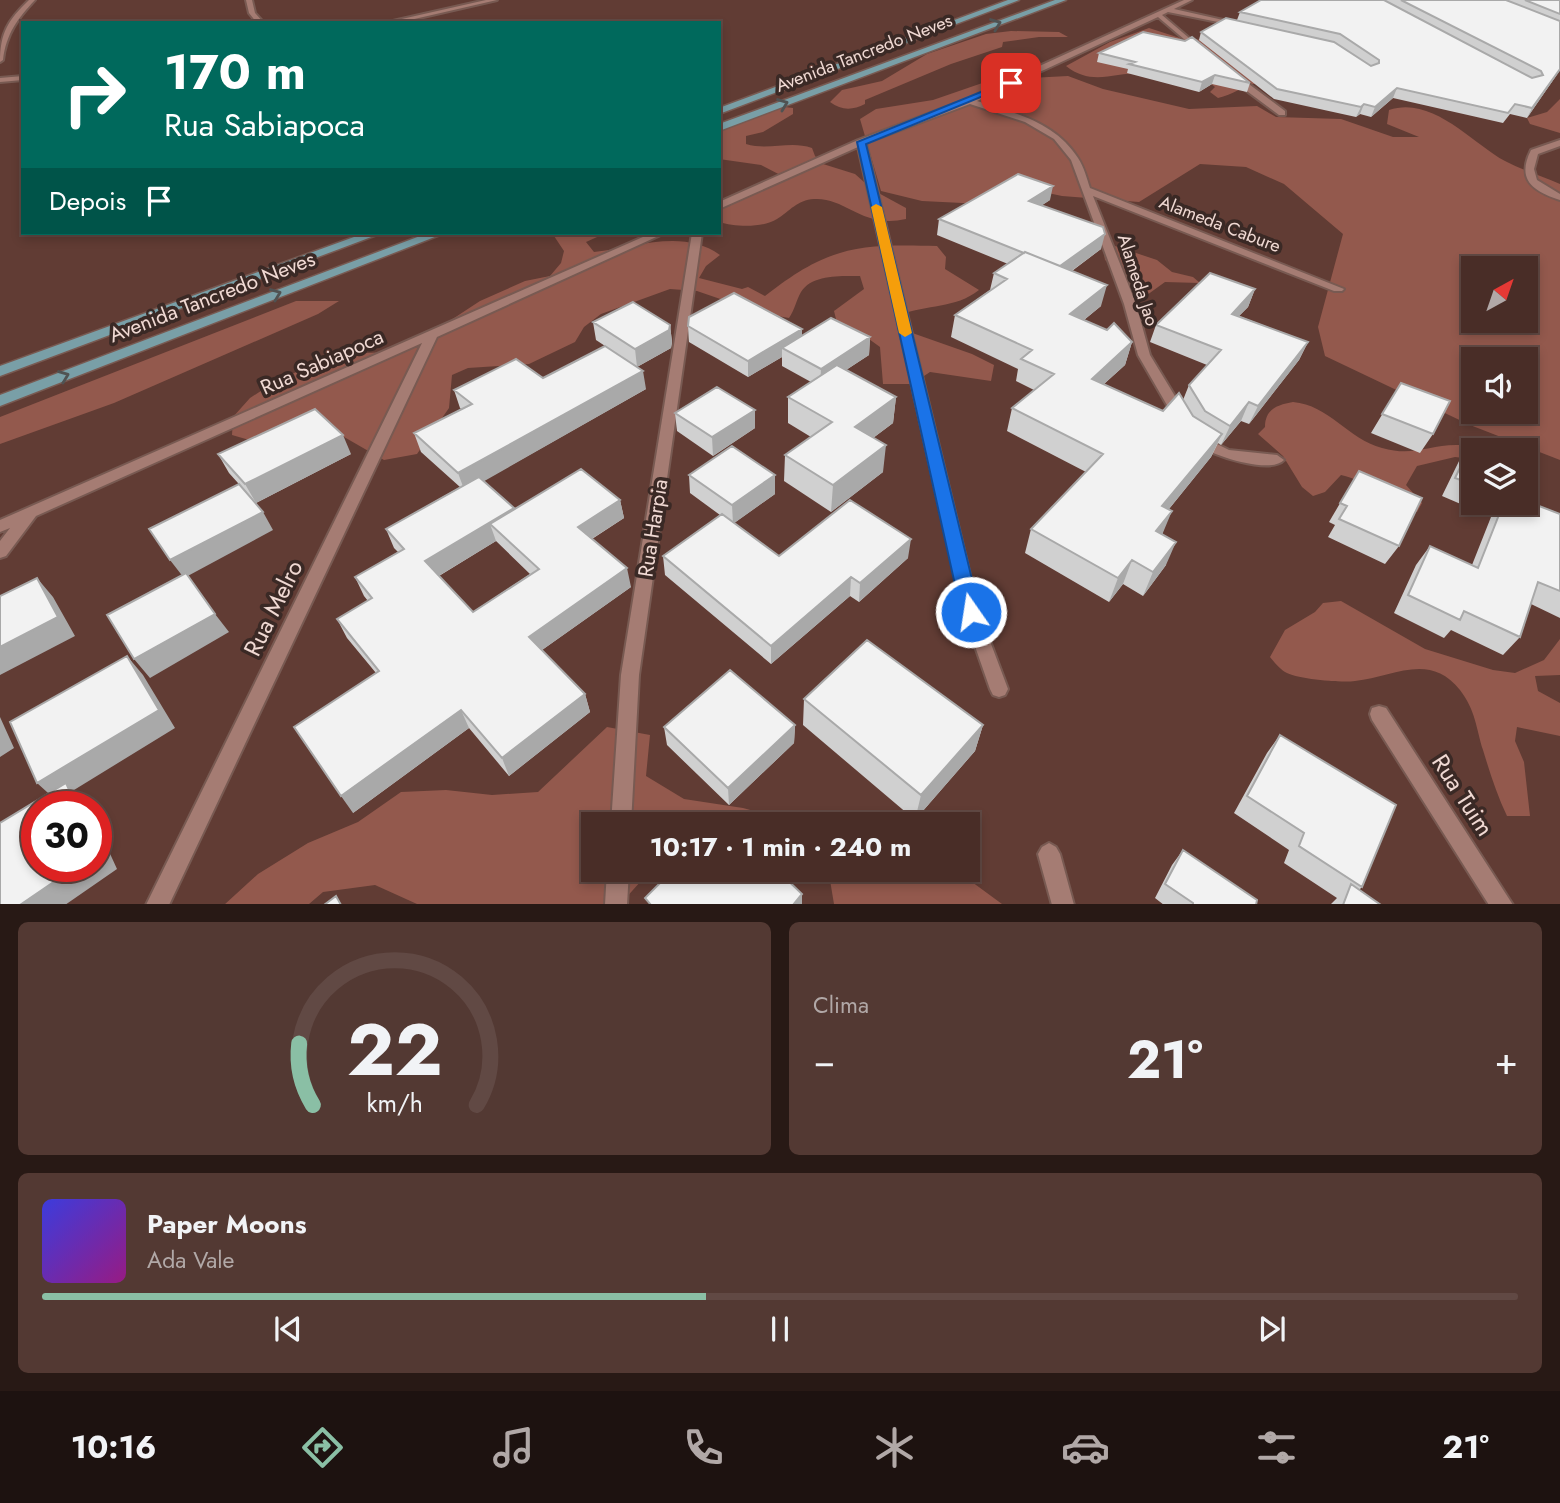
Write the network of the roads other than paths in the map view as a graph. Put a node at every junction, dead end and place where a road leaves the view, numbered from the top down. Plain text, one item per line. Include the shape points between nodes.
1 (32, 0) edge
2 (249, 0) edge
3 (494, 0) edge
4 (1015, 0) edge
5 (1062, 0) edge
6 (1189, 0) edge
7 (1168, 10) junction
8 (1158, 14) junction
9 (13, 18) junction
10 (0, 19) edge
11 (259, 21) edge
12 (396, 21) edge
13 (1245, 26) edge
14 (0, 60) edge
15 (1212, 60) edge
16 (1231, 75) edge
17 (21, 78) edge
18 (0, 80) edge
19 (970, 101) junction
20 (721, 110) edge
21 (1282, 113) dead end
22 (721, 127) edge
23 (861, 142) junction
24 (1560, 143) edge
25 (1090, 191) junction
26 (1560, 197) edge
27 (721, 205) edge
28 (434, 235) edge
29 (656, 235) edge
30 (697, 235) edge
31 (358, 236) edge
32 (1338, 289) dead end
33 (433, 334) junction
34 (0, 370) edge
35 (0, 401) edge
36 (1184, 422) edge
37 (1190, 433) edge
38 (1277, 460) dead end
39 (31, 512) junction
40 (0, 526) edge
41 (0, 552) edge
42 (999, 689) dead end
43 (1380, 714) dead end
44 (622, 812) edge
45 (1049, 854) dead end
46 (617, 882) edge
47 (157, 904) edge
48 (616, 904) edge
49 (1063, 904) edge
50 (1501, 904) edge

1 - 9 street
2 - 11 street
3 - 12 street
4 - 20 main road, Avenida Tancredo Neves
22 -> 5 main road, Avenida Tancredo Neves
6 - 7 street
7 - 8 street
7 - 13 street
8 - 15 street
8 - 19 street
9 - 10 street
9 - 14 street
16 - 21 street
17 - 18 street
19 - 23 street
19 - 25 street, Alameda Jao via 1028,120 1057,137
23 - 27 street
23 - 42 street via 971,612
24 - 26 street via 1534,152 1528,166 1530,178
25 - 32 street, Alameda Cabure
25 - 36 street, Alameda Jao via 1144,355
35 -> 28 main road, Avenida Tancredo Neves
29 - 33 street, Rua Sabiapoca
30 - 44 street, Rua Harpia via 631,675
31 - 34 main road, Avenida Tancredo Neves
33 - 39 street, Rua Sabiapoca
33 - 47 street, Rua Melro
37 - 38 street via 1208,448 1232,457
39 - 40 street, Rua Sabiapoca
39 - 41 street
43 - 50 street, Rua Tuim
45 - 49 street
46 - 48 street

